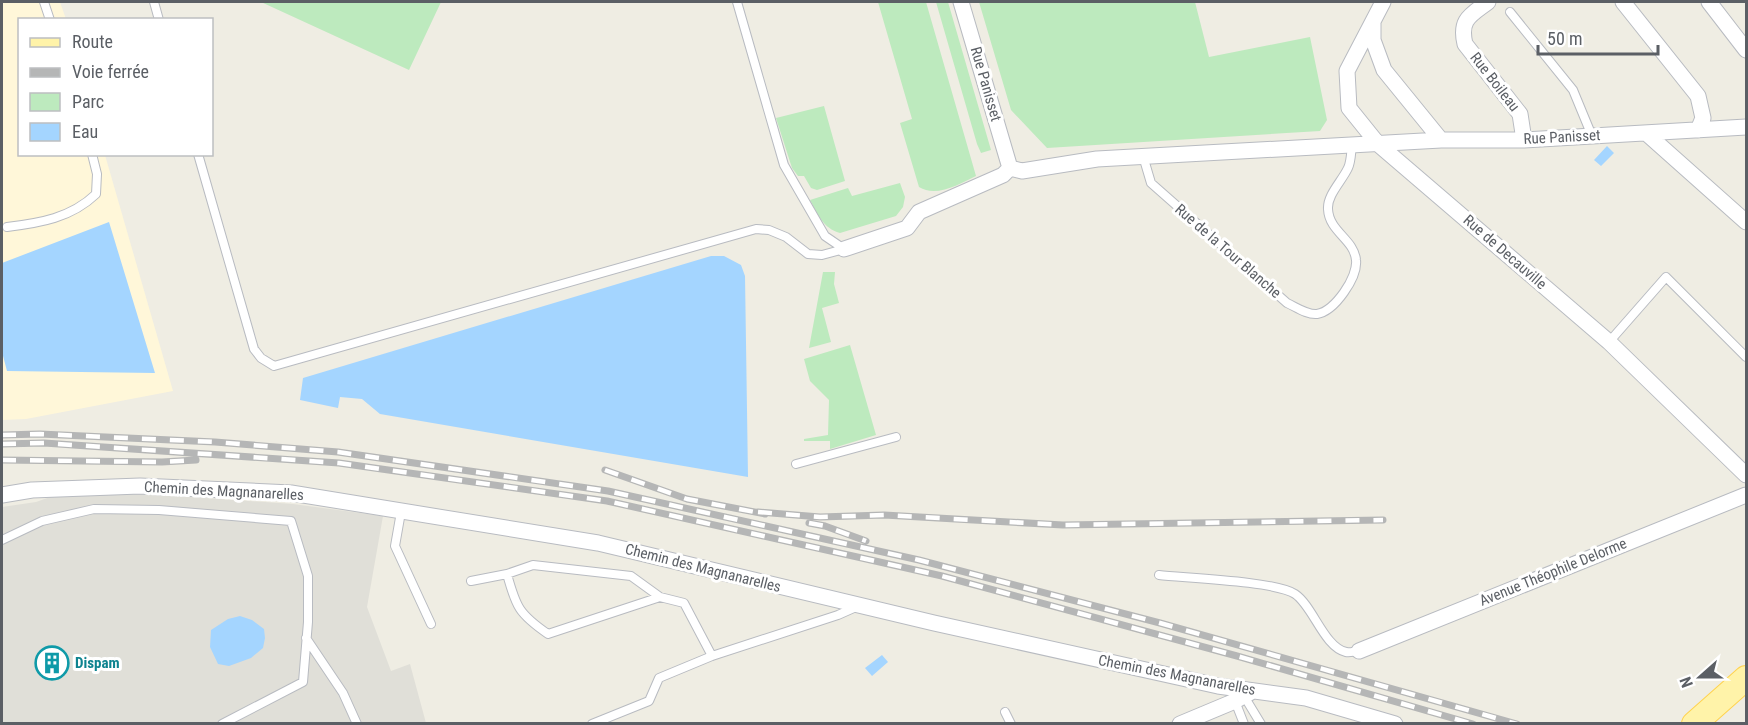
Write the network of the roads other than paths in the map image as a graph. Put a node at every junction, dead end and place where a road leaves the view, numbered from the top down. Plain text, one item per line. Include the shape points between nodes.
1 (44, 2) edge
2 (154, 2) edge
3 (737, 2) edge
4 (961, 2) edge
5 (1383, 2) edge
6 (1488, 2) edge
7 (1623, 2) edge
8 (1709, 2) edge
9 (1510, 12) dead end
10 (49, 18) edge
11 (158, 18) edge
12 (1373, 20) junction
13 (1746, 50) edge
14 (1746, 128) edge
15 (1698, 130) junction
16 (1646, 133) junction
17 (1592, 136) junction
18 (1524, 140) junction
19 (1441, 141) junction
20 (1378, 144) junction
21 (1352, 146) junction
22 (92, 156) edge
23 (199, 156) edge
24 (1143, 156) junction
25 (1010, 168) junction
26 (1746, 222) edge
27 (7, 227) dead end
28 (844, 249) junction
29 (1609, 342) junction
30 (1746, 357) edge
31 (896, 437) dead end
32 (795, 464) dead end
33 (1746, 475) edge
34 (2, 495) edge
35 (1746, 495) edge
36 (401, 512) junction
37 (2, 540) edge
38 (507, 574) junction
39 (1159, 575) dead end
40 (471, 580) dead end
41 (660, 597) junction
42 (860, 605) junction
43 (431, 624) dead end
44 (306, 638) junction
45 (1359, 651) joint
46 (712, 656) junction
47 (1746, 678) edge
48 (1244, 696) junction
49 (1005, 712) dead end
50 (222, 723) edge
51 (357, 723) edge
52 (592, 723) edge
53 (1011, 723) edge
54 (1184, 723) edge
55 (1244, 723) edge
56 (1261, 723) edge
57 (1395, 723) edge
58 (1694, 723) edge

1 - 10 lane
2 - 11 lane
3 - 28 lane via 784,165 825,236
4 - 25 street, Rue Panisset
5 - 12 street, Rue de Decauville
6 - 18 street, Rue Boileau via 1465,19 1463,38 1520,114
7 - 15 street via 1698,96 1703,118
8 - 13 street
9 - 17 lane via 1573,90
12 - 19 street via 1373,40 1384,69
12 - 20 street, Rue de Decauville via 1347,71 1349,108
14 - 15 street, Rue Panisset
15 - 16 street, Rue Panisset
16 - 17 street, Rue Panisset
16 - 26 street
17 - 18 street, Rue Panisset
18 - 19 street, Rue Panisset
19 - 20 street, Rue Panisset
20 - 21 street, Rue Panisset
20 - 29 street, Rue de Decauville
21 - 24 street, Rue Panisset
21 - 24 lane, Rue de la Tour Blanche via 1349,166 1327,207 1331,225 1353,251 1356,272 1346,290 1327,310 1317,314 1287,303 1151,183
22 - 27 lane via 96,194 83,206 41,222
23 - 28 lane via 254,349 274,366 756,229 786,237 808,254
24 - 25 street, Rue Panisset via 1022,171
25 - 28 street via 1003,175 919,212 907,228
29 - 30 lane via 1666,277
29 - 33 street, Rue de Decauville
31 - 32 lane
34 - 36 street, Chemin des Magnanarelles via 32,490 140,486 291,493
35 - 45 street, Avenue Théophile Delorme
36 - 42 street, Chemin des Magnanarelles via 598,543
36 - 43 lane via 395,546
37 - 44 lane via 42,520 94,509 291,521 308,576
38 - 40 lane
38 - 41 lane via 532,566 631,576
38 - 41 lane via 516,605 529,621 548,634
39 - 45 lane via 1276,586 1295,594 1330,641 1347,652
41 - 46 lane via 684,603
42 - 46 lane
42 - 48 street, Chemin des Magnanarelles via 1218,686
44 - 50 lane via 303,682
44 - 51 lane via 343,693
46 - 52 lane via 659,678 649,700
47 - 58 main road
48 - 54 street
48 - 55 lane
48 - 56 lane
48 - 57 street, Chemin des Magnanarelles via 1306,698
49 - 53 lane

